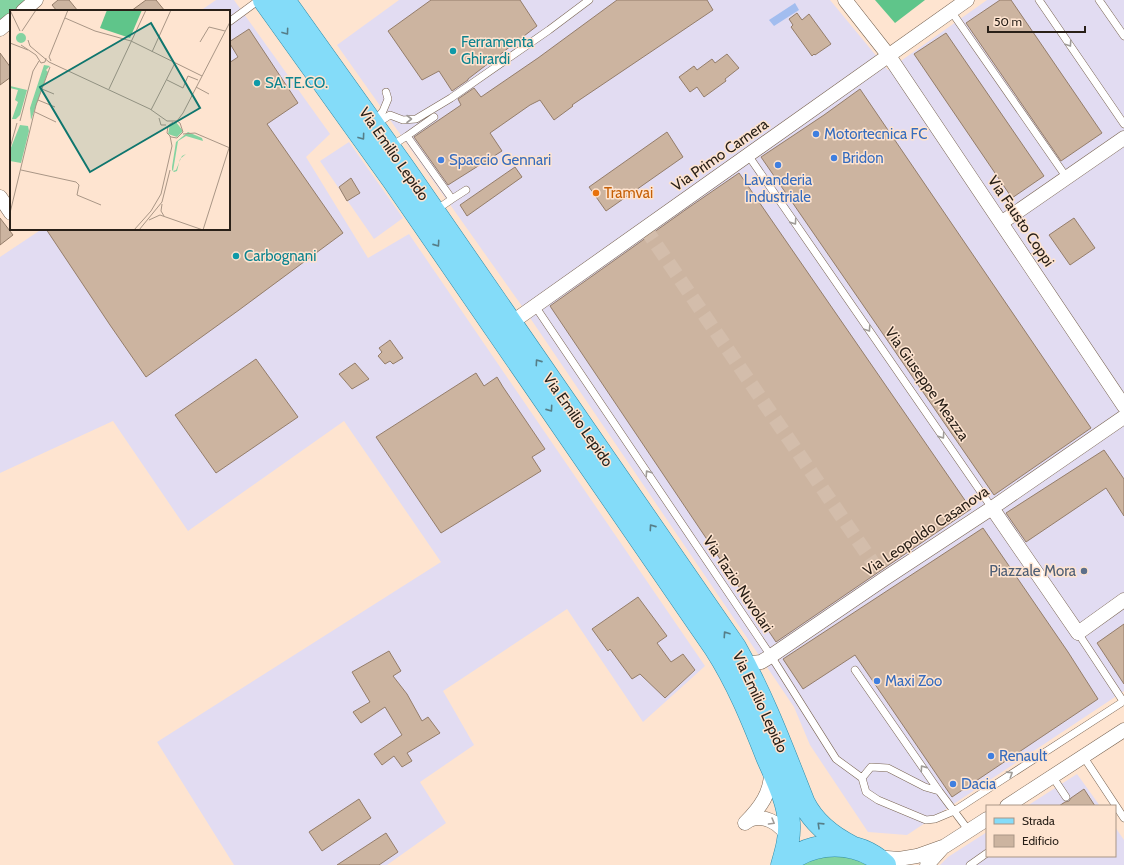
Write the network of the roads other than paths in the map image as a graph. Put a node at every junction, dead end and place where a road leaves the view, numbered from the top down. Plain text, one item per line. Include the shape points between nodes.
1 (36, 0) edge
2 (259, 0) edge
3 (264, 0) edge
4 (590, 0) edge
5 (845, 0) edge
6 (967, 0) edge
7 (1039, 0) edge
8 (1099, 0) edge
9 (285, 2) edge
10 (24, 10) edge
11 (951, 11) junction
12 (230, 21) edge
13 (1124, 36) edge
14 (889, 56) junction
15 (386, 92) dead end
16 (434, 117) dead end
17 (373, 124) junction
18 (1124, 124) edge
19 (1124, 138) edge
20 (400, 143) junction
21 (748, 155) junction
22 (1067, 178) junction
23 (466, 190) dead end
24 (0, 197) edge
25 (452, 199) junction
26 (434, 211) junction
27 (10, 212) edge
28 (1001, 223) junction
29 (535, 306) junction
30 (511, 323) junction
31 (1124, 406) edge
32 (1124, 416) edge
33 (992, 508) junction
34 (1124, 600) edge
35 (1078, 633) junction
36 (771, 656) junction
37 (744, 664) junction
38 (855, 670) dead end
39 (1124, 701) edge
40 (1124, 730) edge
41 (1083, 756) junction
42 (768, 758) junction
43 (1052, 776) junction
44 (862, 778) junction
45 (939, 791) junction
46 (1066, 797) dead end
47 (1009, 805) edge
48 (1115, 805) edge
49 (1116, 806) edge
50 (954, 811) junction
51 (1124, 818) edge
52 (986, 820) edge
53 (969, 831) junction
54 (945, 846) junction
55 (852, 847) junction
56 (986, 854) edge
57 (785, 859) edge
58 (880, 861) edge
59 (927, 865) edge
60 (970, 865) edge

1 - 10 street
2 - 12 lane
3 -> 42 main road, Via Emilio Lepido via 393,180 715,648 741,693
17 -> 4 lane via 390,115 403,120 416,119 451,98
5 - 14 street, Via Fausto Coppi
6 - 11 street, Via Primo Carnera
7 -> 18 lane
8 - 13 lane
9 - 17 main road, Via Emilio Lepido
11 - 14 street, Via Primo Carnera
11 - 22 lane
14 - 21 street, Via Primo Carnera
14 - 28 street, Via Fausto Coppi
15 - 17 lane via 386,105
16 - 20 lane
17 - 20 main road, Via Emilio Lepido
19 - 22 street
20 - 25 lane
20 - 26 main road, Via Emilio Lepido
21 - 29 street, Via Primo Carnera
21 -> 33 lane, Via Giuseppe Meazza
22 - 28 street
23 - 25 lane
24 - 27 street
25 - 26 lane
26 - 30 main road, Via Emilio Lepido
28 - 31 street, Via Fausto Coppi
29 - 30 street, Via Primo Carnera
36 -> 29 lane, Via Tazio Nuvolari
37 -> 30 main road, Via Emilio Lepido
32 - 33 street, Via Leopoldo Casanova
33 - 35 street, Via Giuseppe Meazza
33 - 36 street, Via Leopoldo Casanova
34 - 35 street
35 - 39 lane
36 - 37 street, Via Leopoldo Casanova via 761,662
36 - 44 lane, Via Tazio Nuvolari via 836,759
55 -> 37 main road, Via Emilio Lepido via 825,830 809,812
45 -> 38 lane
50 -> 39 lane, Via Tazio Nuvolari
40 - 41 street
41 - 43 street
41 - 48 lane
42 - 57 main road, Via Emilio Lepido via 789,815
42 -> 57 street, Via Emilio Lepido via 771,773 769,789 762,803 745,823 759,817 772,821 780,828 788,841
43 - 46 lane
43 - 47 street
44 - 45 lane via 871,767 888,768 925,787
44 - 50 lane, Via Tazio Nuvolari via 866,792 878,800 926,820
45 - 50 lane
49 - 51 lane
50 - 53 lane
52 - 53 street
53 - 54 street
54 - 58 street via 911,858
54 - 59 street
55 - 57 main road via 818,847
55 - 58 main road
56 - 60 lane

